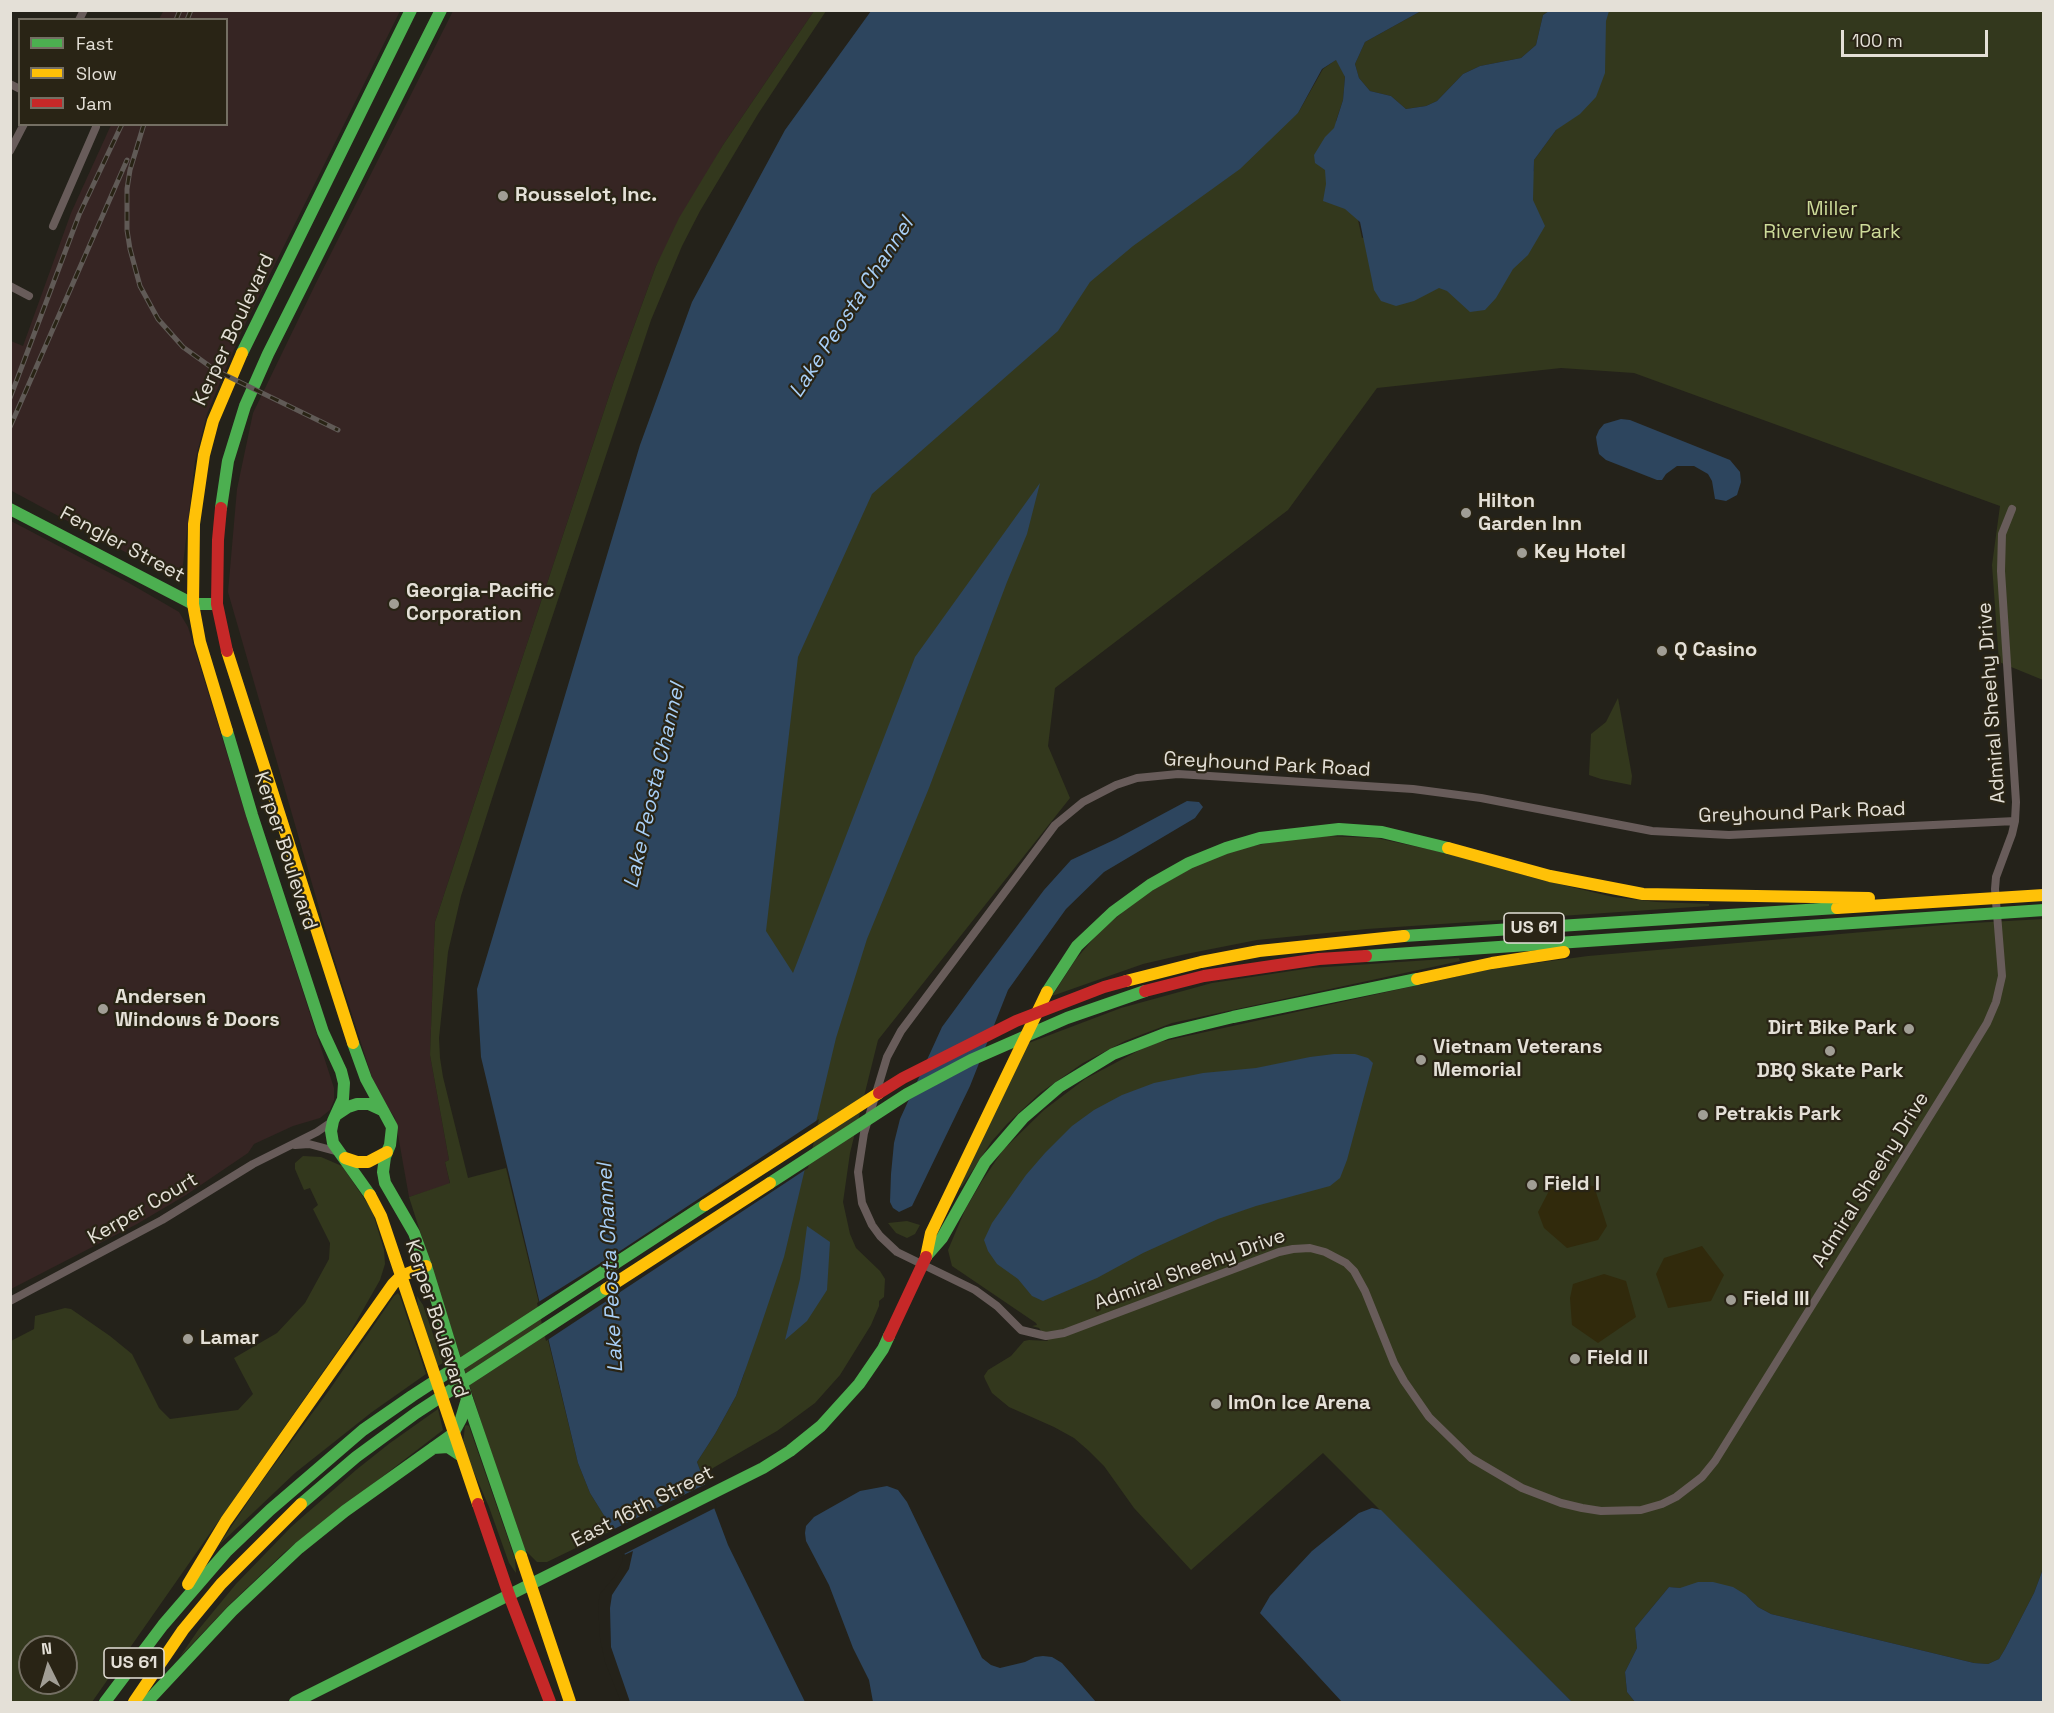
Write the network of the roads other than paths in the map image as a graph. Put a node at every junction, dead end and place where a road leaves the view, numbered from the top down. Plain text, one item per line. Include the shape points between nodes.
1 (411, 10) edge
2 (441, 10) edge
3 (23, 126) edge
4 (97, 127) edge
5 (10, 151) edge
6 (53, 225) dead end
7 (10, 286) edge
8 (29, 296) dead end
9 (10, 509) edge
10 (2012, 509) dead end
11 (193, 604) junction
12 (217, 604) junction
13 (2015, 821) junction
14 (2043, 895) edge
15 (1925, 903) junction
16 (2043, 910) edge
17 (1675, 936) junction
18 (382, 1110) junction
19 (335, 1118) junction
20 (291, 1145) junction
21 (387, 1152) junction
22 (341, 1154) junction
23 (925, 1261) junction
24 (426, 1266) junction
25 (401, 1276) junction
26 (10, 1300) edge
27 (467, 1400) junction
28 (453, 1434) junction
29 (434, 1448) junction
30 (460, 1455) junction
31 (530, 1585) junction
32 (509, 1595) junction
33 (163, 1625) junction
34 (105, 1702) edge
35 (134, 1702) edge
36 (147, 1702) edge
37 (295, 1702) edge
38 (550, 1702) edge
39 (570, 1702) edge

1 - 11 main road, Kerper Boulevard via 251,333 213,421 194,524
2 - 12 main road, Kerper Boulevard via 245,406 221,500
3 - 5 street
4 - 6 street
7 - 8 street
9 - 11 main road, Fengler Street
10 - 13 street, Admiral Sheehy Drive via 2002,534 2000,554
11 - 12 main road, Fengler Street
11 - 19 main road, Kerper Boulevard via 200,642 252,815 323,1032 341,1071 342,1099
12 - 18 main road, Kerper Boulevard via 228,654 267,780 366,1079
13 - 23 street, Greyhound Park Road via 1729,835 1652,831 1413,789 1178,774 1116,785 1083,802 1055,825 922,1001 887,1057 864,1133 859,1190 866,1213 880,1236 897,1252
13 - 23 street, Admiral Sheehy Drive via 1996,878 2002,976 1987,1023 1715,1461 1690,1488 1662,1504 1622,1511 1572,1505 1522,1488 1471,1458 1429,1417 1404,1381 1354,1271 1325,1252 1310,1248 1279,1252 1064,1333 1046,1336 1021,1330 981,1294
14 - 15 main road, US 61
15 - 23 main road via 1909,898 1642,894 1550,876 1382,832 1339,829 1291,833 1226,848 1150,885 1113,912 1077,946 1049,987 986,1115 931,1233
15 - 33 main road, US 61 via 1345,941 1260,951 1104,987 1016,1021 903,1078 363,1430 226,1552
16 - 17 main road, US 61
17 - 23 main road via 1643,945 1538,955 1462,969 1233,1017 1140,1042 1077,1074 1023,1118 985,1162
17 - 35 main road, US 61 via 1319,959 1204,976 1077,1014 971,1059 906,1094 356,1456 303,1502 221,1584 183,1630
18 - 19 main road via 357,1104
18 - 21 main road, Kerper Boulevard via 392,1128
19 - 20 street, Kerper Court via 318,1132
19 - 22 main road, Kerper Boulevard via 332,1137
20 - 22 street via 309,1144
20 - 26 street, Kerper Court via 233,1175 152,1226
21 - 22 main road via 369,1162 357,1162
21 - 24 main road, Kerper Boulevard via 385,1183 414,1233
22 - 25 main road, Kerper Boulevard via 374,1200
23 - 31 main road, East 16th Street via 883,1349 859,1384 821,1426 790,1451 728,1486
24 - 25 main road
24 - 27 main road, Kerper Boulevard
25 - 28 main road, Kerper Boulevard
25 - 33 main road via 226,1521
27 - 28 main road
27 - 31 main road, Kerper Boulevard
28 - 29 main road
28 - 30 main road, Kerper Boulevard
29 - 30 main road via 448,1447
29 - 36 main road via 308,1540 266,1577
30 - 32 main road, Kerper Boulevard
31 - 32 main road, East 16th Street
31 - 39 main road, Kerper Boulevard
32 - 37 main road, East 16th Street
32 - 38 main road, Kerper Boulevard
33 - 34 main road, US 61

